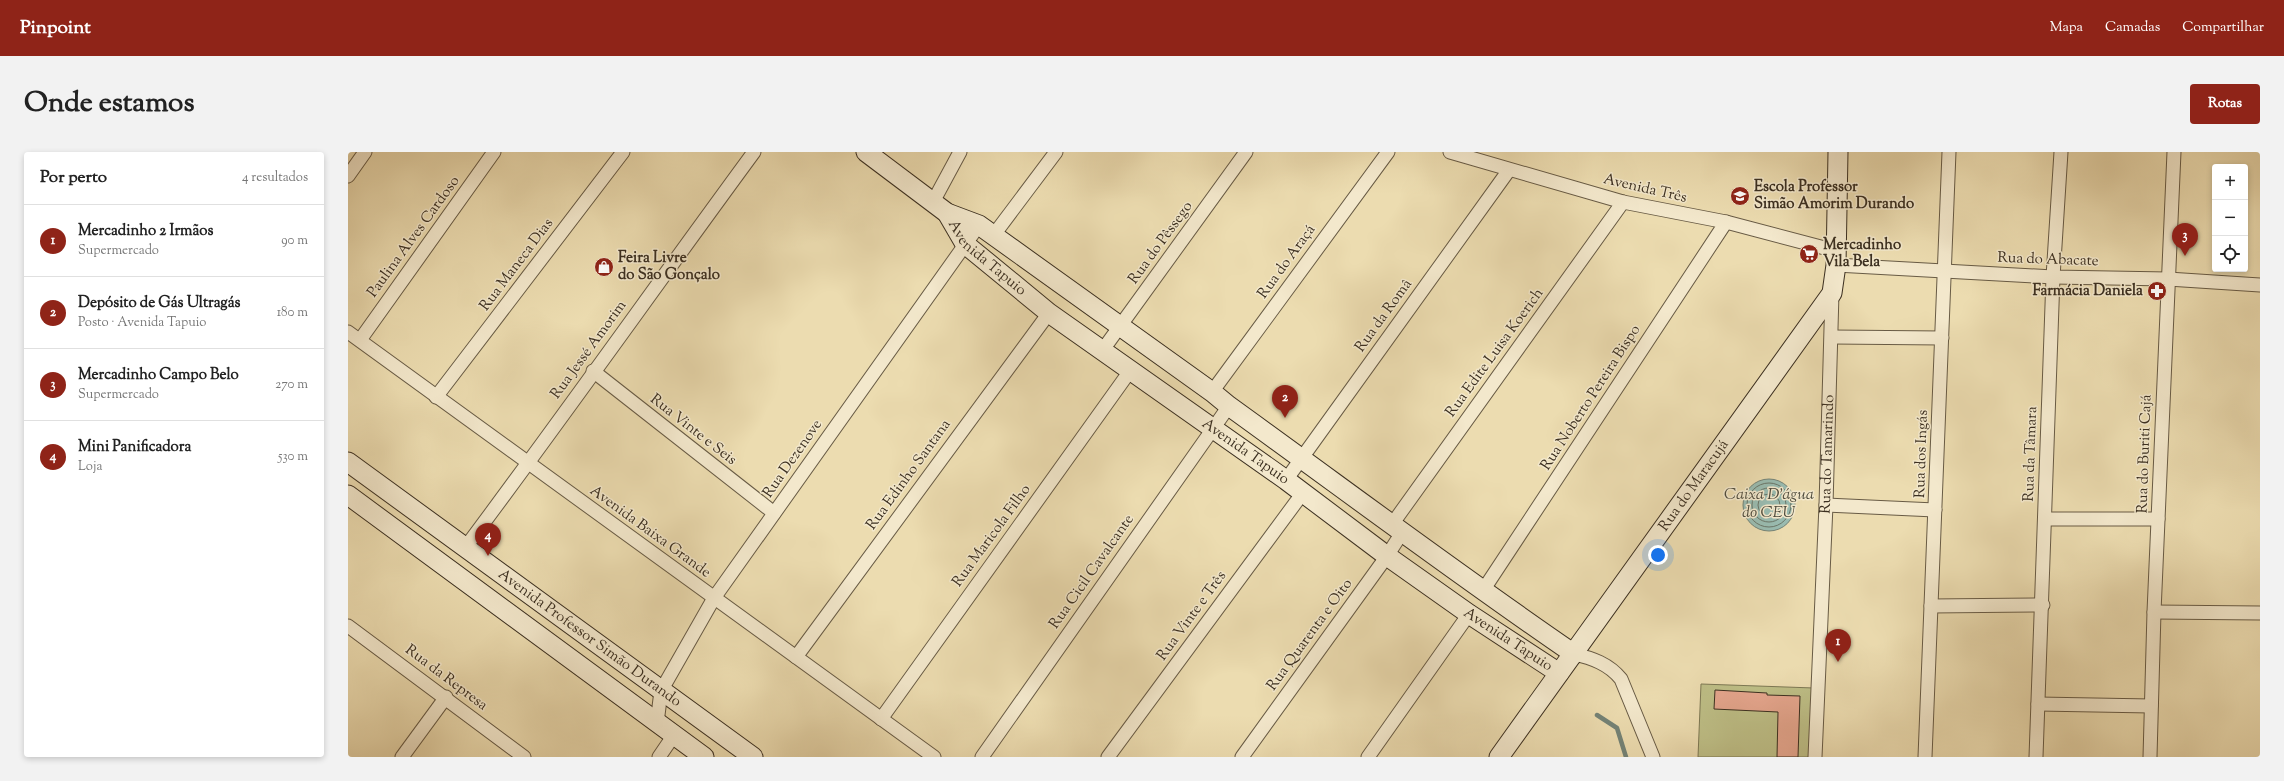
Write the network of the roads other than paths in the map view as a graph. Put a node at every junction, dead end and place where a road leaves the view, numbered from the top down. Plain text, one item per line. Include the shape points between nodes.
1 (365, 152) edge
2 (494, 152) edge
3 (623, 152) edge
4 (754, 152) edge
5 (960, 152) edge
6 (1056, 152) edge
7 (1246, 152) edge
8 (1388, 152) edge
9 (1838, 152) edge
10 (1949, 152) edge
11 (2061, 152) edge
12 (2174, 152) edge
13 (1455, 153) edge
14 (875, 155) edge
15 (1509, 170) junction
16 (348, 176) edge
17 (1624, 202) junction
18 (940, 207) junction
19 (1726, 222) junction
20 (986, 231) junction
21 (965, 244) junction
22 (1836, 258) junction
23 (1945, 272) junction
24 (2053, 277) junction
25 (2168, 279) junction
26 (2260, 285) edge
27 (1832, 293) junction
28 (1049, 313) junction
29 (1120, 327) junction
30 (348, 332) edge
31 (1832, 337) junction
32 (1942, 338) junction
33 (360, 340) junction
34 (1102, 351) junction
35 (593, 371) junction
36 (1130, 371) junction
37 (1212, 392) junction
38 (436, 397) junction
39 (1229, 406) junction
40 (1212, 428) junction
41 (1301, 458) junction
42 (348, 462) edge
43 (528, 464) junction
44 (1286, 480) junction
45 (1302, 494) junction
46 (348, 495) edge
47 (1826, 505) junction
48 (1935, 510) junction
49 (774, 513) junction
50 (2045, 519) junction
51 (2158, 519) junction
52 (1398, 527) junction
53 (465, 548) junction
54 (1387, 556) junction
55 (492, 568) junction
56 (476, 589) junction
57 (1482, 592) junction
58 (714, 598) junction
59 (2043, 605) junction
60 (1931, 606) junction
61 (2154, 612) junction
62 (2260, 613) edge
63 (1469, 614) junction
64 (348, 626) edge
65 (1574, 654) junction
66 (796, 657) junction
67 (1559, 673) junction
68 (661, 691) junction
69 (446, 697) junction
70 (2038, 704) junction
71 (2151, 706) junction
72 (881, 720) junction
73 (657, 723) junction
74 (674, 735) junction
75 (402, 757) edge
76 (524, 757) edge
77 (659, 757) edge
78 (704, 757) edge
79 (753, 757) edge
80 (934, 757) edge
81 (982, 757) edge
82 (1108, 757) edge
83 (1242, 757) edge
84 (1368, 757) edge
85 (1499, 757) edge
86 (1653, 757) edge
87 (1816, 757) edge
88 (1925, 757) edge
89 (2036, 757) edge
90 (2150, 757) edge

1 - 16 street
2 - 33 street, Paulina Alves Cardoso
3 - 38 street, Rua Maneca Dias
4 - 35 street, Rua Jessé Amorim
5 - 18 street
6 - 20 street, Rua Dezenove
7 - 29 street, Rua do Pêssego
8 - 37 street, Rua do Araçá
9 - 22 street, Rua do Tamarindo
10 - 23 street, Rua dos Ingás
11 - 24 street, Rua da Tâmara
12 - 25 street, Rua do Buriti Cajá
13 - 15 street, Avenida Três
14 - 18 street, Avenida Tapuio
15 - 17 street, Avenida Três
15 - 41 street, Rua da Româ
17 - 19 street, Avenida Três
17 - 52 street, Rua Edite Luisa Koerich
18 - 20 street, Avenida Tapuio
18 - 21 street, Avenida Tapuio
19 - 22 street, Avenida Três
19 - 57 street, Rua Noberto Pereira Bispo
20 - 21 street, Rua Dezenove
20 - 29 street, Avenida Tapuio
21 - 28 street, Avenida Tapuio
21 - 49 street, Rua Dezenove
22 - 23 street, Rua do Abacate
22 - 27 street, Rua do Tamarindo
23 - 24 street, Rua do Abacate
23 - 32 street, Rua dos Ingás
24 - 25 street, Rua do Abacate
24 - 50 street, Rua da Tâmara
25 - 26 street, Rua do Abacate
25 - 51 street, Rua do Buriti Cajá
27 - 31 street, Rua do Tamarindo
27 - 65 street, Rua do Maracujá
28 - 34 street, Avenida Tapuio
28 - 66 street, Rua Edinho Santana
29 - 34 street, Rua do Pêssego
29 - 37 street, Avenida Tapuio
30 - 33 street, Avenida Baixa Grande
31 - 32 street
31 - 47 street, Rua do Tamarindo
32 - 48 street, Rua dos Ingás
33 - 38 street, Avenida Baixa Grande
34 - 36 street, Avenida Tapuio
35 - 43 street, Rua Jessé Amorim
35 - 49 street, Rua Vinte e Seis
36 - 40 street, Avenida Tapuio
36 - 72 street, Rua Maricola Filho
37 - 39 street, Avenida Tapuio
38 - 43 street, Avenida Baixa Grande
39 - 40 street, Rua Cicil Cavalcante
39 - 41 street, Avenida Tapuio
40 - 44 street, Avenida Tapuio
40 - 81 street, Rua Cicil Cavalcante
41 - 44 street, Rua da Româ
41 - 52 street, Avenida Tapuio
42 - 53 street, Avenida Professor Simão Durando
43 - 53 street, Rua Jessé Amorim
43 - 58 street, Avenida Baixa Grande
44 - 45 street, Avenida Tapuio
45 - 54 street, Avenida Tapuio
45 - 82 street, Rua Vinte e Três
46 - 56 street, Avenida Professor Simão Durando
47 - 48 street
47 - 87 street, Rua do Tamarindo
48 - 60 street, Rua dos Ingás
49 - 58 street, Rua Dezenove
50 - 51 street
50 - 59 street, Rua da Tâmara
51 - 61 street, Rua do Buriti Cajá
52 - 54 street, Rua Quarenta e Oito
52 - 57 street, Avenida Tapuio
53 - 55 street, Avenida Professor Simão Durando
54 - 63 street, Avenida Tapuio
54 - 83 street, Rua Quarenta e Oito
55 - 56 street
55 - 68 street, Avenida Professor Simão Durando
56 - 73 street, Avenida Professor Simão Durando
57 - 65 street, Avenida Tapuio
58 - 66 street, Avenida Baixa Grande
58 - 68 street, Rua Dezenove
59 - 60 street
59 - 70 street, Rua da Tâmara
60 - 88 street, Rua dos Ingás
61 - 62 street
61 - 71 street, Rua do Buriti Cajá
63 - 67 street, Avenida Tapuio
63 - 84 street
64 - 69 street, Rua da Represa
65 - 67 street, Rua do Maracujá
65 - 86 street via 1599,661 1620,679
66 - 72 street, Avenida Baixa Grande
67 - 85 street, Rua do Maracujá
68 - 73 street, Rua Dezenove
68 - 79 street, Avenida Professor Simão Durando
69 - 75 street
69 - 76 street, Rua da Represa
70 - 71 street
70 - 89 street, Rua da Tâmara
71 - 90 street, Rua do Buriti Cajá
72 - 80 street, Avenida Baixa Grande
73 - 74 street, Avenida Professor Simão Durando
74 - 77 street
74 - 78 street, Avenida Professor Simão Durando

